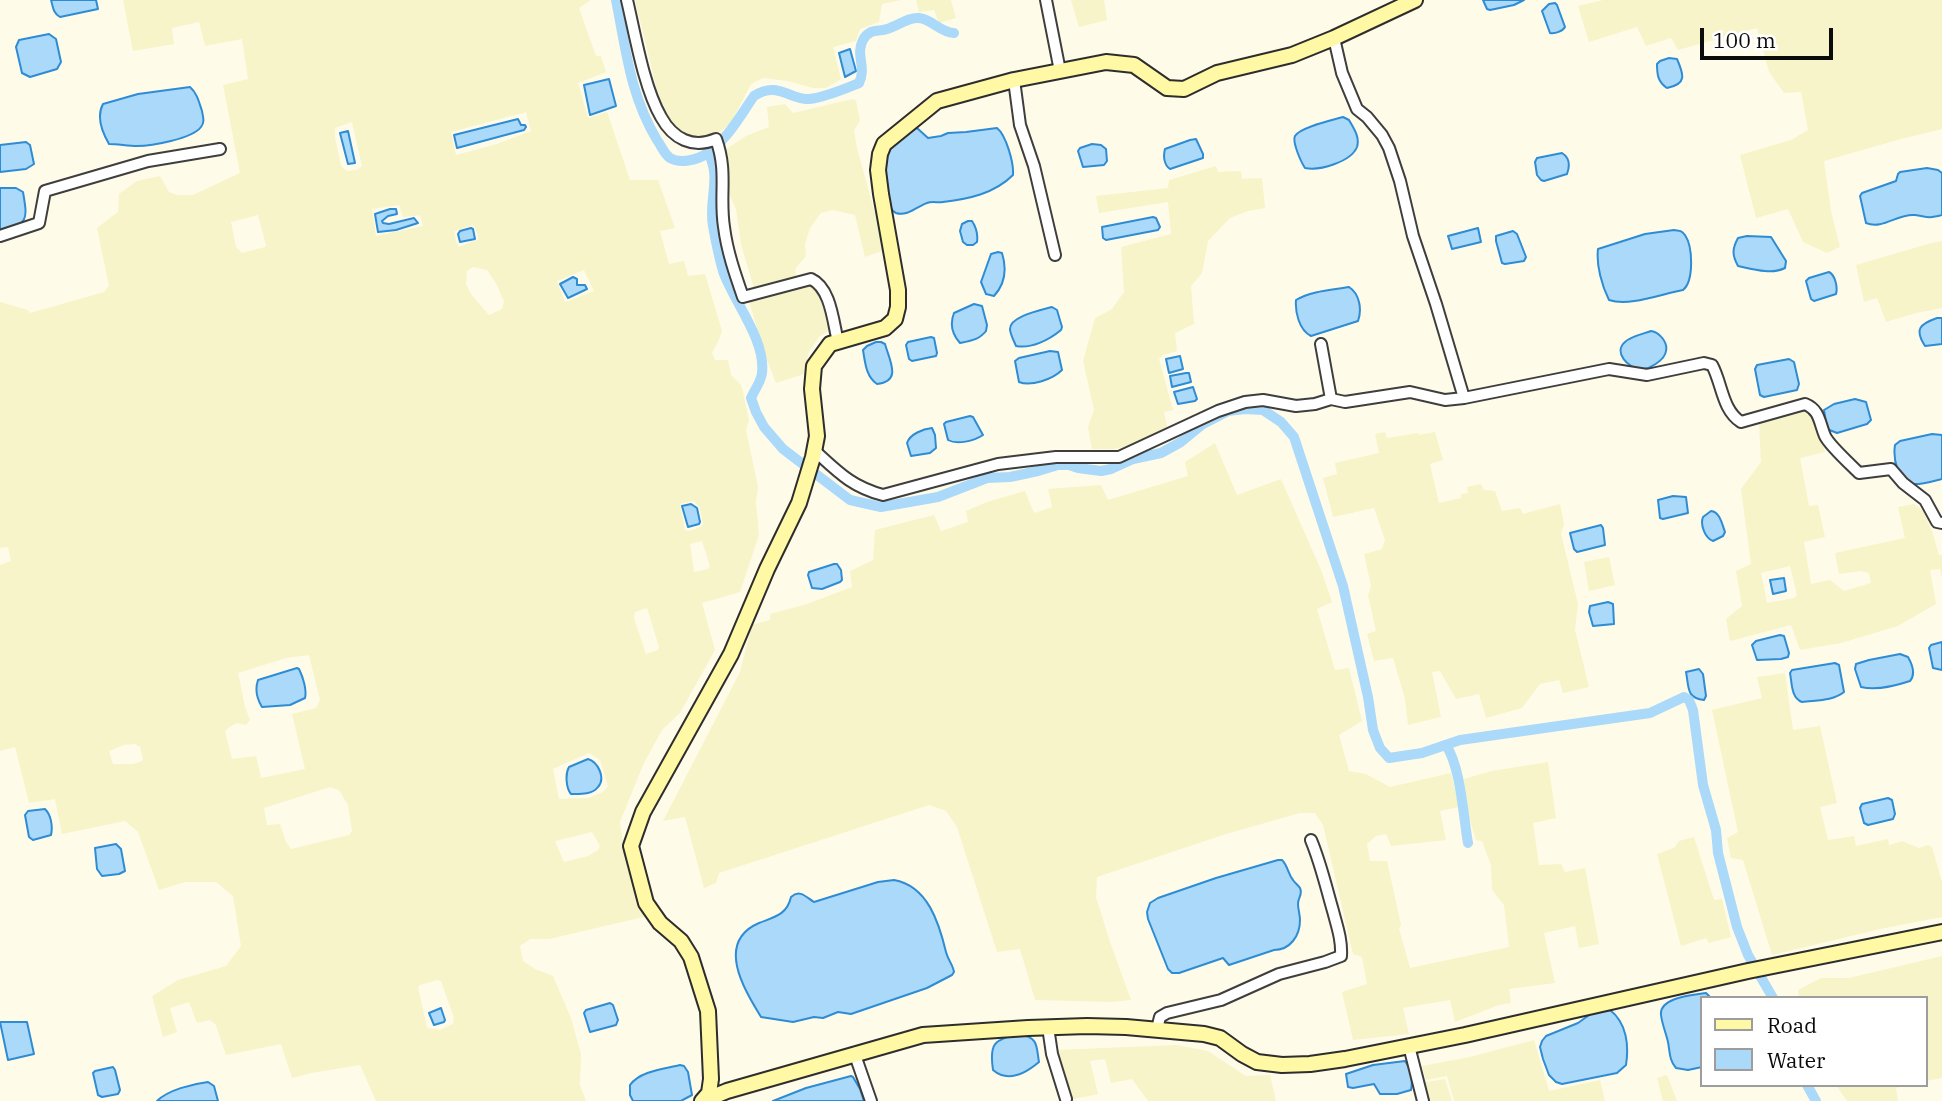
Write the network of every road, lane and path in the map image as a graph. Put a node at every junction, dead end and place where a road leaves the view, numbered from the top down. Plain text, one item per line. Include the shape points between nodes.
1 (627, 0) edge
2 (1046, 0) edge
3 (1415, 0) edge
4 (1334, 38) junction
5 (1060, 71) junction
6 (1014, 80) junction
7 (220, 149) dead end
8 (0, 236) edge
9 (1055, 255) dead end
10 (838, 342) junction
11 (1321, 344) dead end
12 (1464, 398) junction
13 (1332, 399) junction
14 (814, 454) junction
15 (1942, 523) edge
16 (1311, 840) dead end
17 (1942, 932) edge
18 (1048, 1027) junction
19 (1157, 1029) junction
20 (1409, 1046) junction
21 (855, 1055) junction
22 (1066, 1099) edge
23 (702, 1101) edge
24 (871, 1101) edge
25 (1423, 1101) edge

1 - 10 street via 661,119 682,140 704,144 716,139 722,157 723,226 743,297 811,279 818,282
2 - 5 street
3 - 4 main road
4 - 5 main road via 1292,55 1217,73 1184,89 1167,88 1134,65 1106,62
4 - 12 street via 1357,109 1389,148
5 - 6 main road
6 - 9 street via 1020,125
6 - 10 main road via 937,101 884,144 878,170 880,194 898,307 895,319 885,328
7 - 8 street via 148,161 45,191 39,223
10 - 14 main road via 830,344 814,366
11 - 13 street
12 - 13 street via 1445,400 1410,392 1345,402
12 - 15 street via 1609,369 1647,375 1712,365 1734,418 1741,422 1810,406 1816,410 1826,439 1859,473 1891,469
13 - 14 street via 1296,405 1245,402 1119,457 1056,457 998,464 883,495 843,478
14 - 23 main road via 796,511 731,654 643,812 631,846 646,902 691,957 708,1011 712,1079
16 - 19 street via 1338,925 1340,956 1279,974 1221,1000 1167,1013 1160,1017
17 - 20 main road
18 - 19 main road
18 - 21 main road via 931,1034
18 - 22 street
19 - 20 main road via 1213,1035 1257,1062 1282,1065
20 - 25 street
21 - 23 main road
21 - 24 street

